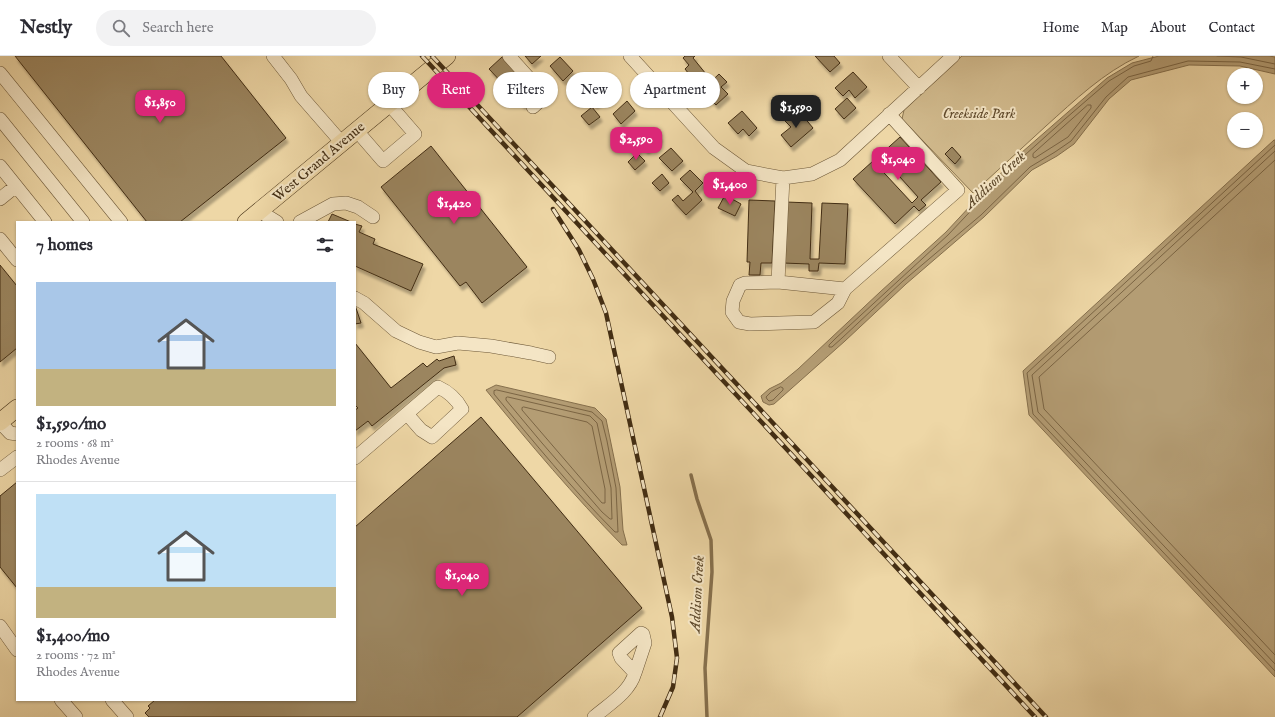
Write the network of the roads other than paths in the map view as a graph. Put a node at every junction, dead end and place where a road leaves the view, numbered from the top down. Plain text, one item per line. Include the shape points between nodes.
1 (273, 56) edge
2 (447, 56) edge
3 (509, 56) edge
4 (630, 56) edge
5 (889, 56) edge
6 (953, 56) edge
7 (523, 72) edge
8 (0, 73) edge
9 (419, 80) edge
10 (919, 88) junction
11 (385, 108) edge
12 (393, 108) edge
13 (890, 114) junction
14 (0, 119) edge
15 (357, 131) junction
16 (342, 143) junction
17 (0, 166) edge
18 (782, 178) junction
19 (16, 186) junction
20 (0, 199) edge
21 (260, 211) junction
22 (373, 217) dead end
23 (44, 221) edge
24 (82, 221) edge
25 (120, 221) edge
26 (247, 221) edge
27 (275, 221) edge
28 (302, 221) edge
29 (0, 239) edge
30 (16, 259) edge
31 (778, 282) junction
32 (845, 289) junction
33 (356, 299) edge
34 (549, 357) dead end
35 (407, 414) dead end
36 (9, 416) edge
37 (16, 434) edge
38 (356, 457) edge
39 (16, 458) edge
40 (0, 470) edge
41 (0, 626) edge
42 (16, 649) edge
43 (635, 673) dead end
44 (113, 701) edge
45 (67, 702) edge
46 (76, 717) edge
47 (127, 717) edge
48 (594, 717) edge

1 - 16 street via 301,96
2 - 9 main road, West Grand Avenue
3 - 7 street
4 - 18 street via 714,148 746,171
5 - 10 street
6 - 10 street
8 - 25 street
10 - 13 street
11 - 15 main road, West Grand Avenue
12 - 15 street via 415,134 383,161
13 - 18 street via 840,160 812,174
13 - 32 street via 958,190
14 - 24 street
15 - 16 main road, West Grand Avenue
16 - 21 main road, West Grand Avenue
17 - 19 street
18 - 31 street
19 - 20 street
19 - 23 street
21 - 26 main road, West Grand Avenue
21 - 27 street
22 - 28 street via 346,203 333,204
29 - 30 street
31 - 32 street
31 - 32 street via 740,285 733,301 732,312 739,322 814,322 838,303
33 - 34 street via 396,331 419,342 436,347 458,343
35 - 38 street
36 - 37 street via 10,433
39 - 40 street
41 - 42 street
43 - 48 street via 629,688
44 - 47 street
45 - 46 street

